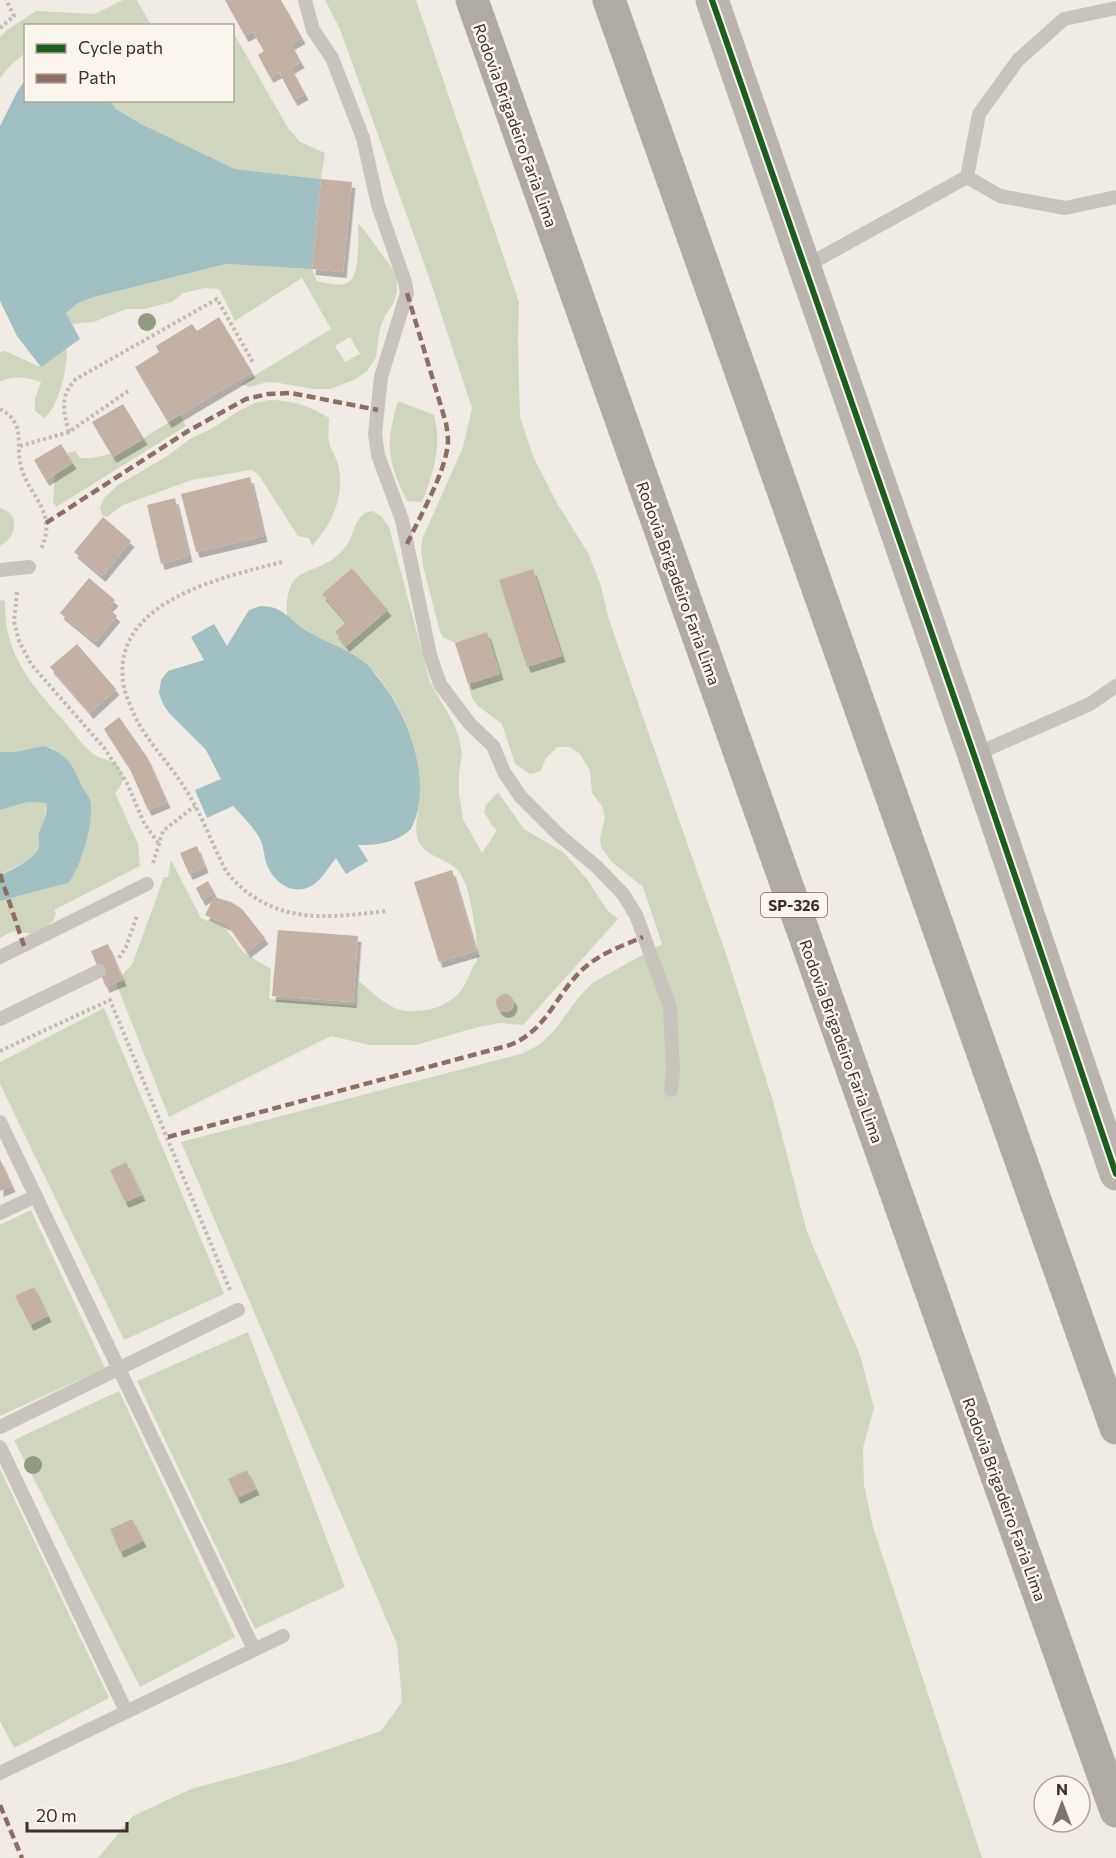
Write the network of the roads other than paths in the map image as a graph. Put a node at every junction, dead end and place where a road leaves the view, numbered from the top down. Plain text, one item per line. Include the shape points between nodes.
1 (305, 0) edge
2 (609, 0) edge
3 (712, 0) edge
4 (472, 2) edge
5 (1116, 8) edge
6 (967, 177) junction
7 (1116, 197) edge
8 (804, 267) junction
9 (29, 567) road end
10 (0, 570) edge
11 (1116, 686) edge
12 (974, 755) junction
13 (147, 884) dead end
14 (0, 957) edge
15 (99, 970) dead end
16 (0, 1019) edge
17 (671, 1090) dead end
18 (0, 1122) edge
19 (1116, 1174) edge
20 (36, 1196) junction
21 (0, 1213) edge
22 (238, 1310) road end
23 (118, 1369) junction
24 (0, 1427) edge
25 (1116, 1428) edge
26 (0, 1447) edge
27 (283, 1636) dead end
28 (254, 1649) junction
29 (126, 1711) junction
30 (0, 1773) edge
31 (1116, 1811) edge

1 - 17 lane via 313,30 332,58 363,138 378,206 405,282 407,293 381,377 375,434 378,454 402,520 430,655 440,684 461,714 493,746 520,796 603,873 636,915 670,1007
2 - 25 highway
3 - 8 street
4 - 31 highway, Rodovia Brigadeiro Faria Lima / SP-326
5 - 6 lane via 1064,19 1018,60 979,114
6 - 7 lane via 1000,196 1065,208
6 - 8 lane
8 - 12 street
9 - 10 lane
11 - 12 lane via 1090,704
12 - 19 street
13 - 14 lane
15 - 16 lane
18 - 20 lane
20 - 21 lane
20 - 23 lane
22 - 23 lane
23 - 24 lane
23 - 28 lane
26 - 29 lane
27 - 28 lane
28 - 29 lane
29 - 30 lane

